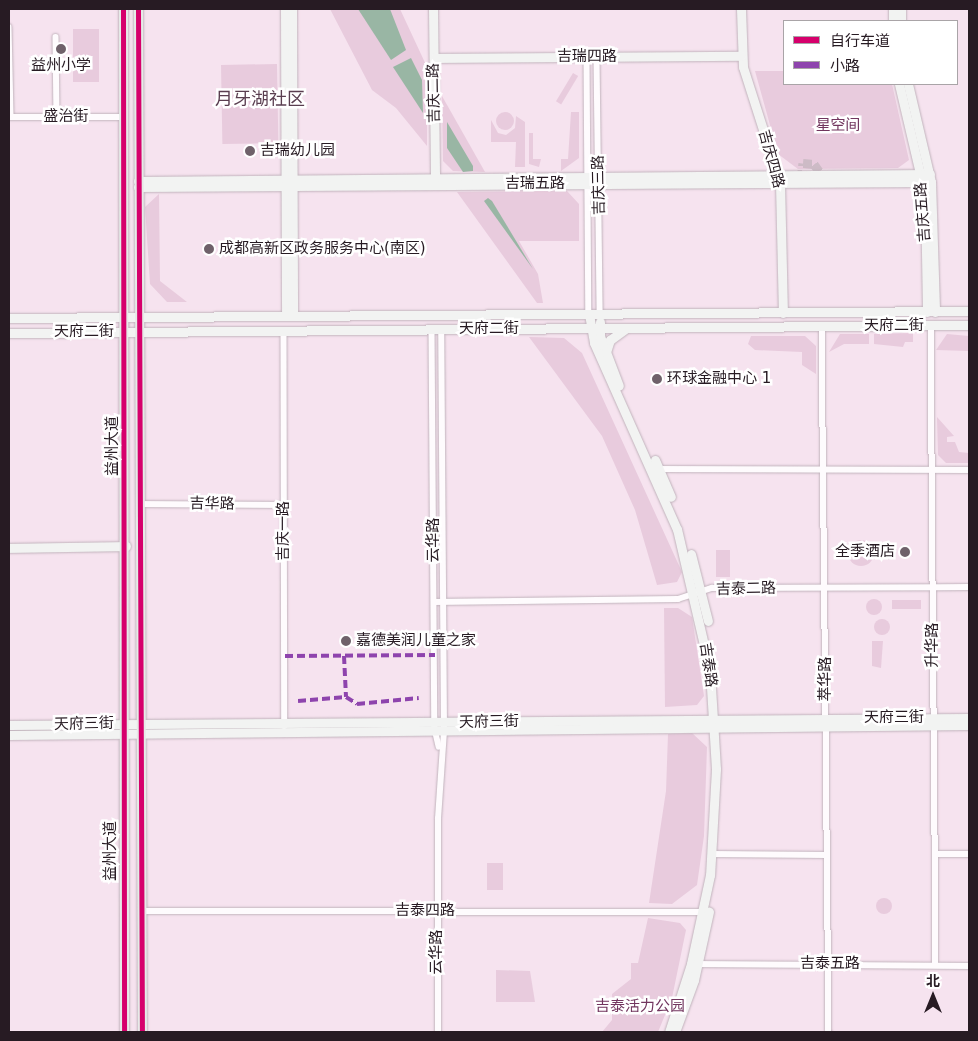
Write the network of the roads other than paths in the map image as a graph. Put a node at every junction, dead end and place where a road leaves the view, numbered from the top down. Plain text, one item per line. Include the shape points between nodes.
1 (123, 9) edge
2 (138, 9) edge
3 (285, 9) edge
4 (292, 9) edge
5 (433, 9) edge
6 (741, 9) edge
7 (9, 27) edge
8 (56, 37) dead end
9 (741, 56) junction
10 (587, 57) junction
11 (597, 57) junction
12 (434, 58) junction
13 (900, 85) edge
14 (908, 85) edge
15 (124, 116) junction
16 (10, 117) edge
17 (57, 117) junction
18 (435, 178) junction
19 (926, 178) junction
20 (779, 179) junction
21 (588, 180) junction
22 (599, 180) junction
23 (289, 183) junction
24 (138, 184) junction
25 (969, 311) edge
26 (931, 312) junction
27 (783, 313) junction
28 (589, 314) junction
29 (600, 314) junction
30 (289, 316) junction
31 (124, 317) junction
32 (140, 317) junction
33 (9, 318) edge
34 (931, 325) junction
35 (969, 325) edge
36 (822, 326) junction
37 (589, 328) junction
38 (600, 328) junction
39 (636, 328) junction
40 (437, 329) junction
41 (284, 330) junction
42 (124, 332) junction
43 (141, 332) junction
44 (9, 333) edge
45 (606, 353) junction
46 (656, 469) junction
47 (969, 470) edge
48 (932, 471) junction
49 (824, 472) junction
50 (140, 504) junction
51 (284, 505) junction
52 (126, 546) junction
53 (9, 548) edge
54 (933, 587) junction
55 (969, 587) edge
56 (825, 588) junction
57 (698, 593) junction
58 (434, 602) junction
59 (442, 602) junction
60 (969, 718) edge
61 (826, 722) junction
62 (934, 722) junction
63 (717, 723) junction
64 (122, 724) junction
65 (140, 724) junction
66 (9, 725) edge
67 (969, 725) edge
68 (439, 726) junction
69 (285, 728) junction
70 (9, 735) edge
71 (122, 735) junction
72 (140, 735) junction
73 (714, 854) junction
74 (935, 854) junction
75 (969, 854) edge
76 (827, 856) junction
77 (141, 911) junction
78 (437, 912) junction
79 (706, 912) junction
80 (694, 964) junction
81 (828, 964) junction
82 (936, 966) junction
83 (969, 966) edge
84 (124, 1032) edge
85 (142, 1032) edge
86 (438, 1032) edge
87 (669, 1032) edge
88 (675, 1032) edge
89 (829, 1032) edge

1 - 15 main road, 益州大道
2 - 24 main road, 益州大道
3 - 23 street
4 - 23 street
5 - 12 street, 吉庆二路
6 - 9 street, 吉庆四路
7 - 16 street
8 - 17 street
9 - 11 street, 吉瑞四路
9 - 20 street, 吉庆四路
10 - 11 street, 吉瑞四路
10 - 12 street, 吉瑞四路
10 - 21 street, 吉庆三路
11 - 22 street, 吉庆三路
12 - 18 street, 吉庆二路
13 - 19 street, 吉庆五路
14 - 19 street, 吉庆五路
15 - 17 street, 盛治街
15 - 31 main road, 益州大道
16 - 17 street, 盛治街
18 - 21 street, 吉瑞五路
18 - 23 street, 吉瑞五路
19 - 20 street, 吉瑞五路
19 - 20 street, 吉瑞五路 via 819,173
19 - 26 street, 吉庆五路
20 - 22 street, 吉瑞五路
20 - 27 street, 吉庆四路
21 - 22 street, 吉瑞五路
21 - 23 street, 吉瑞五路
21 - 28 street, 吉庆三路
22 - 29 street, 吉庆三路
23 - 24 street, 吉瑞五路
23 - 30 street
24 - 32 main road, 益州大道
25 - 26 street, 天府二街
26 - 27 street, 天府二街
27 - 29 street, 天府二街
28 - 29 street, 天府二街
28 - 30 street, 天府二街
28 - 37 street, 吉泰路
29 - 38 street, 吉泰路
30 - 32 street, 天府二街
31 - 32 street, 天府二街
31 - 33 street, 天府二街
31 - 42 main road, 益州大道
32 - 43 main road, 益州大道
34 - 35 street, 天府二街
34 - 36 street, 天府二街
34 - 48 street, 升华路
36 - 39 street, 天府二街
36 - 49 street, 萃华路
37 - 38 street, 天府二街
37 - 40 street, 天府二街
37 - 46 street, 吉泰路
38 - 39 street, 天府二街
38 - 45 street, 吉泰路
39 - 45 street via 616,333
40 - 41 street, 天府二街
40 - 58 street, 云华路
40 - 59 street, 云华路
41 - 43 street, 天府二街
41 - 51 street, 吉庆一路
42 - 43 street, 天府二街
42 - 44 street, 天府二街
42 - 52 main road, 益州大道
43 - 50 main road, 益州大道
45 - 46 street, 吉泰路
46 - 49 street
46 - 57 street, 吉泰路
47 - 48 street
48 - 49 street
48 - 54 street, 升华路
49 - 56 street, 萃华路
50 - 51 street, 吉华路
50 - 65 main road, 益州大道
51 - 69 street, 吉庆一路
52 - 53 street
52 - 64 main road, 益州大道
54 - 55 street, 吉泰二路
54 - 56 street, 吉泰二路
54 - 62 street, 升华路
56 - 57 street, 吉泰二路
56 - 61 street, 萃华路
57 - 59 street, 吉泰二路 via 678,599
57 - 63 street, 吉泰路
58 - 59 street, 吉泰二路
58 - 68 street, 云华路
59 - 68 street, 云华路
60 - 62 street, 天府三街
61 - 62 street, 天府三街
61 - 63 street, 天府三街
61 - 76 street, 萃华路
62 - 67 street, 天府三街
62 - 74 street, 升华路
63 - 68 street, 天府三街
63 - 73 street, 吉泰路
64 - 65 street, 天府三街
64 - 66 street, 天府三街
64 - 71 main road, 益州大道
65 - 69 street, 天府三街
65 - 72 main road, 益州大道
68 - 69 street, 天府三街
68 - 78 street, 云华路
69 - 72 street, 天府三街
70 - 71 street, 天府三街
71 - 72 street, 天府三街
71 - 84 main road, 益州大道
72 - 77 main road, 益州大道
73 - 76 street
73 - 79 street, 吉泰路
74 - 75 street
74 - 82 street, 升华路
76 - 81 street, 萃华路
77 - 78 street, 吉泰四路
77 - 85 main road, 益州大道
78 - 79 street, 吉泰四路
78 - 86 street, 云华路
79 - 80 street, 吉泰路
80 - 81 street, 吉泰五路
80 - 87 street, 吉泰路
80 - 88 street, 吉泰路
81 - 82 street, 吉泰五路
81 - 89 street, 萃华路
82 - 83 street, 吉泰五路

